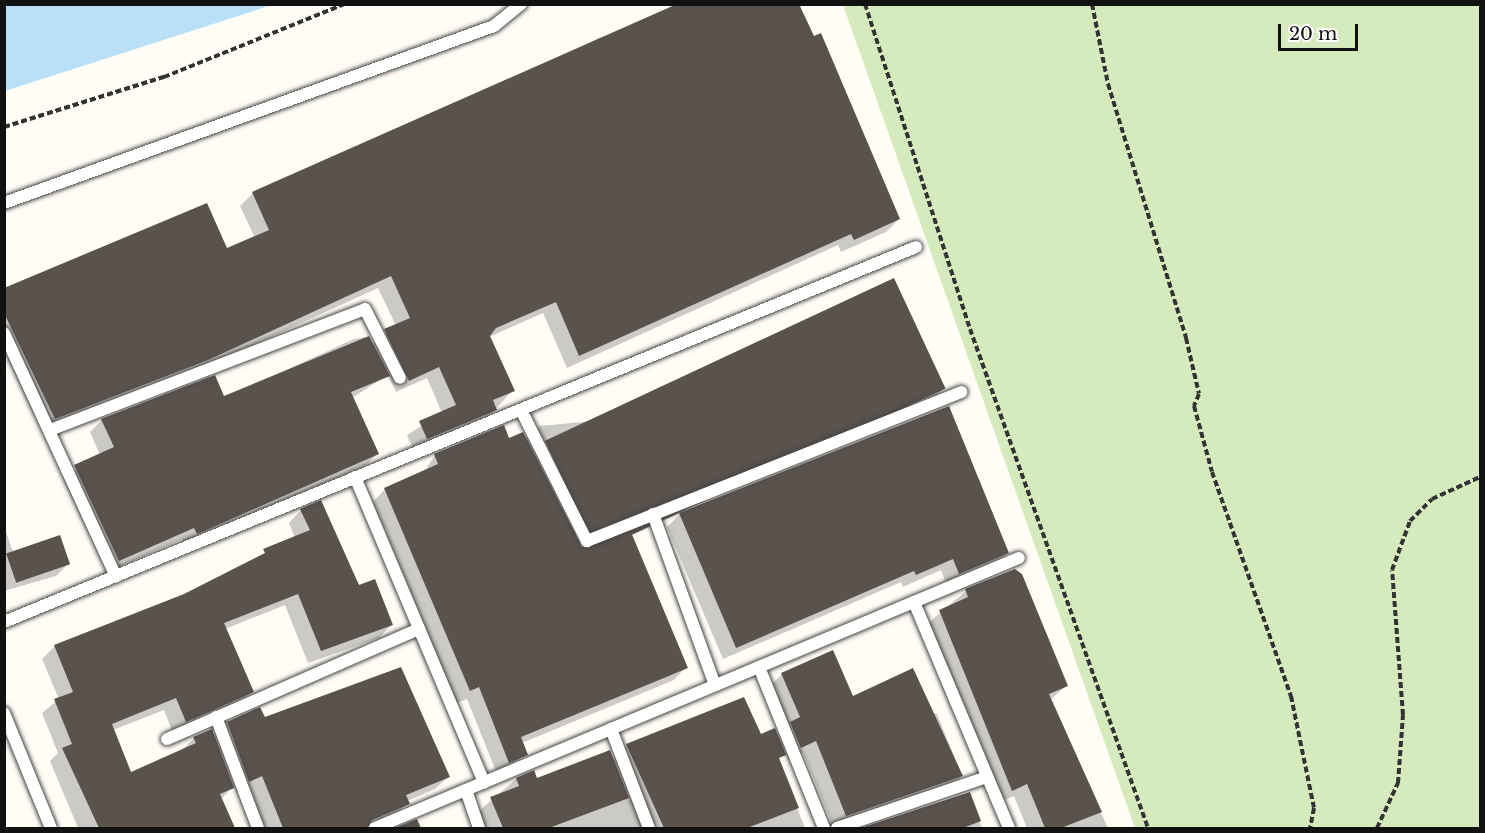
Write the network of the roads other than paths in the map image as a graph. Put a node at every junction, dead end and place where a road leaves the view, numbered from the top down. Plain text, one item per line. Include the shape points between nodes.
1 (520, 4) edge
2 (4, 203) edge
3 (916, 247) dead end
4 (4, 333) edge
5 (400, 378) dead end
6 (961, 392) dead end
7 (521, 410) junction
8 (50, 430) junction
9 (355, 477) junction
10 (653, 514) junction
11 (1019, 558) dead end
12 (116, 576) junction
13 (914, 602) junction
14 (4, 622) edge
15 (419, 628) junction
16 (759, 666) junction
17 (715, 685) junction
18 (4, 713) edge
19 (216, 717) junction
20 (611, 729) junction
21 (167, 739) dead end
22 (987, 777) junction
23 (484, 783) junction
24 (466, 790) junction
25 (51, 828) edge
26 (258, 828) edge
27 (375, 828) edge
28 (479, 828) edge
29 (649, 828) edge
30 (824, 828) edge
31 (837, 828) edge
32 (1009, 828) edge

1 - 2 lane via 494,26
3 - 7 lane
4 - 8 lane
5 - 8 lane via 365,309
6 - 10 lane
7 - 9 lane
7 - 10 lane via 587,541
8 - 12 lane
9 - 12 lane
9 - 15 lane
10 - 17 lane
11 - 13 lane
12 - 14 lane
13 - 16 lane
13 - 22 lane
15 - 19 lane
15 - 23 lane
16 - 17 lane
16 - 30 lane
17 - 20 lane
18 - 25 lane
19 - 21 lane
19 - 26 lane
20 - 23 lane
20 - 29 lane
22 - 31 lane
22 - 32 lane
23 - 24 lane
24 - 27 lane
24 - 28 lane

